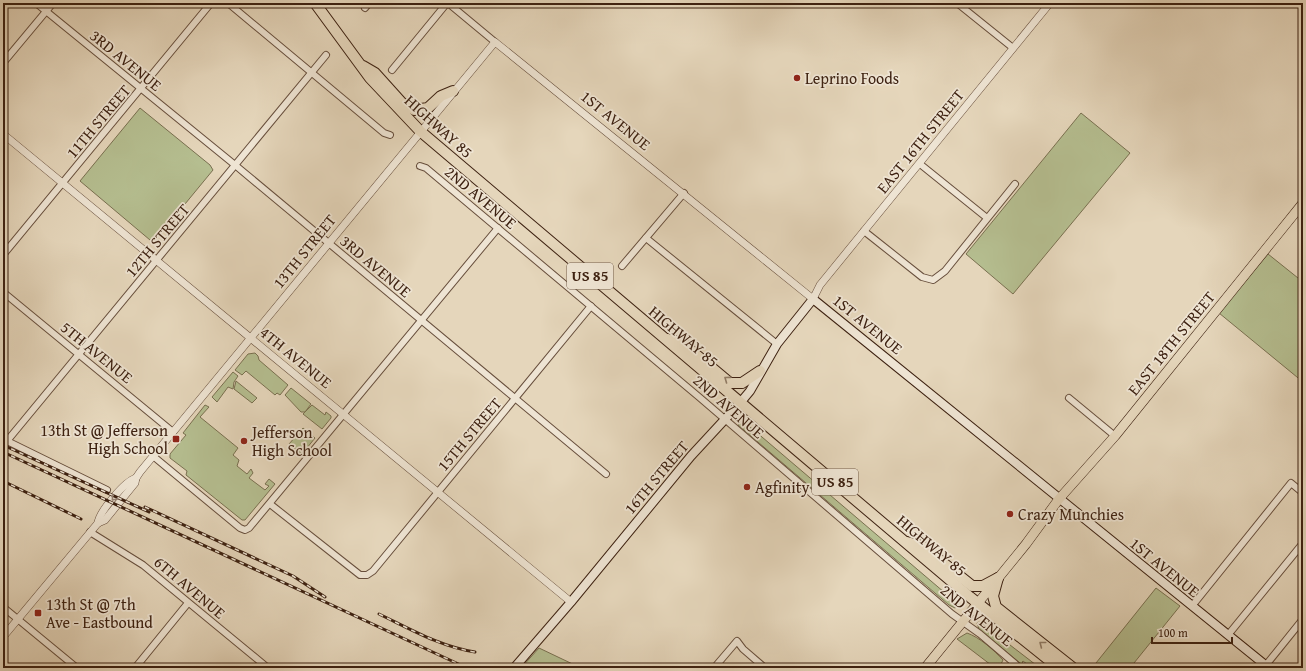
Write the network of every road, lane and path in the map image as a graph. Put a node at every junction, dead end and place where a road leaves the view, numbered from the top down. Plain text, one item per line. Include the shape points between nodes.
1 (36, 3) edge
2 (53, 3) edge
3 (211, 3) edge
4 (228, 3) edge
5 (315, 3) edge
6 (447, 3) edge
7 (957, 3) edge
8 (1050, 3) edge
9 (46, 12) junction
10 (495, 42) junction
11 (1013, 48) junction
12 (326, 55) dead end
13 (3, 63) edge
14 (359, 64) junction
15 (392, 70) dead end
16 (311, 73) junction
17 (141, 89) junction
18 (453, 91) junction
19 (420, 131) junction
20 (3, 134) edge
21 (390, 135) dead end
22 (920, 164) junction
23 (235, 165) junction
24 (420, 166) dead end
25 (63, 183) junction
26 (1015, 184) dead end
27 (684, 193) junction
28 (1303, 203) edge
29 (987, 218) junction
30 (498, 228) junction
31 (864, 230) junction
32 (646, 238) junction
33 (329, 243) junction
34 (3, 255) edge
35 (156, 261) junction
36 (622, 266) dead end
37 (3, 292) edge
38 (813, 299) junction
39 (591, 306) junction
40 (422, 321) junction
41 (250, 338) junction
42 (665, 339) junction
43 (777, 344) junction
44 (79, 354) junction
45 (760, 372) junction
46 (515, 398) junction
47 (1069, 398) dead end
48 (740, 403) junction
49 (344, 415) junction
50 (726, 420) junction
51 (173, 432) junction
52 (1115, 436) junction
53 (5, 440) edge
54 (153, 456) junction
55 (606, 474) dead end
56 (107, 490) dead end
57 (437, 493) junction
58 (1303, 493) edge
59 (1059, 499) junction
60 (270, 504) junction
61 (90, 532) junction
62 (905, 542) junction
63 (1303, 543) edge
64 (998, 578) junction
65 (571, 602) junction
66 (188, 603) junction
67 (977, 603) junction
68 (1192, 606) junction
69 (3, 607) edge
70 (18, 619) junction
71 (1303, 619) edge
72 (963, 622) junction
73 (1228, 635) junction
74 (3, 637) edge
75 (1268, 667) edge
76 (77, 668) edge
77 (135, 668) edge
78 (268, 668) edge
79 (514, 668) edge
80 (714, 668) edge
81 (764, 668) edge
82 (925, 668) edge
83 (1020, 668) edge
84 (1059, 668) edge
85 (1073, 668) edge

1 - 9 street, 3RD AVENUE
2 - 9 street
3 - 17 street, 11TH STREET
4 - 16 street
5 - 14 highway, HIGHWAY 85 / US 85
6 - 10 street, 1ST AVENUE
6 - 15 street
7 - 11 street
8 - 11 street, EAST 16TH STREET
9 - 13 street
9 - 17 street, 3RD AVENUE
10 - 18 street, 13TH STREET
10 - 27 street, 1ST AVENUE
11 - 22 street, EAST 16TH STREET
12 - 16 street, 12TH STREET
14 - 18 highway via 375,73 402,103 414,110 428,108 441,96
14 - 19 highway, HIGHWAY 85 / US 85
16 - 21 street via 384,133
16 - 23 street, 12TH STREET
17 - 23 street, 3RD AVENUE
17 - 25 street, 11TH STREET
18 - 19 street, 13TH STREET
19 - 33 street, 13TH STREET
19 - 42 highway, HIGHWAY 85 / US 85
20 - 25 street, 4TH AVENUE
22 - 29 street
22 - 31 street, EAST 16TH STREET
23 - 33 street, 3RD AVENUE
23 - 35 street, 12TH STREET
24 - 30 street, 2ND AVENUE via 426,168
25 - 34 street, 11TH STREET
25 - 35 street, 4TH AVENUE
26 - 29 street
27 - 32 street
27 - 38 street, 1ST AVENUE
28 - 52 main road, EAST 18TH STREET
29 - 31 street via 934,280 922,277
30 - 39 street, 2ND AVENUE
30 - 40 street
31 - 38 street, EAST 16TH STREET via 820,285
32 - 36 street
32 - 43 street
33 - 40 street, 3RD AVENUE
33 - 41 street, 13TH STREET
35 - 41 street, 4TH AVENUE
35 - 44 street, 12TH STREET
37 - 44 street, 5TH AVENUE
38 - 43 main road, 16TH STREET
38 - 59 main road, 1ST AVENUE
39 - 46 street, 15TH STREET
39 - 50 street, 2ND AVENUE
40 - 46 street, 3RD AVENUE
40 - 49 street
41 - 49 street, 4TH AVENUE
41 - 51 street, 13TH STREET
45 -> 42 highway via 742,383 730,383 682,342
42 - 48 highway, HIGHWAY 85 / US 85
43 - 45 main road, 16TH STREET
44 - 51 street, 5TH AVENUE
44 - 53 street, 12TH STREET
45 - 48 main road, 16TH STREET
46 - 55 street, 3RD AVENUE
46 - 57 street, 15TH STREET
47 - 52 street
48 - 50 main road, 16TH STREET
48 - 62 highway, HIGHWAY 85 / US 85
49 - 57 street, 4TH AVENUE
49 - 60 street
50 - 65 main road, 16TH STREET via 691,456
50 - 72 street, 2ND AVENUE
51 - 54 street, 13TH STREET
52 - 59 main road, EAST 18TH STREET
53 - 56 street
54 - 60 street via 240,528 250,528
54 - 61 street, 13TH STREET via 136,478 129,480 115,496
57 - 60 street, 15TH STREET via 373,571 364,575 360,575
57 - 65 street, 4TH AVENUE
58 - 68 street via 1291,483
59 - 64 main road, EAST 18TH STREET via 1031,539
59 - 68 main road, 1ST AVENUE
61 - 66 street, 6TH AVENUE via 143,565
61 - 70 street, 13TH STREET
62 - 64 highway via 922,546 972,586 983,586
62 - 67 highway, HIGHWAY 85 / US 85
63 - 73 street
64 - 67 main road, EAST 18TH STREET
85 -> 64 highway via 996,607 992,596
65 - 79 main road, 16TH STREET
66 - 77 street
66 - 78 street, 6TH AVENUE
67 - 72 main road, EAST 18TH STREET
67 - 84 highway, HIGHWAY 85 / US 85
68 - 73 main road, 1ST AVENUE
69 - 70 street
70 - 74 street, 13TH STREET
70 - 76 street
71 - 75 street
72 - 82 main road, EAST 18TH STREET
72 - 83 street, 2ND AVENUE via 991,642
73 - 75 main road, 1ST AVENUE
80 - 81 street via 737,641

